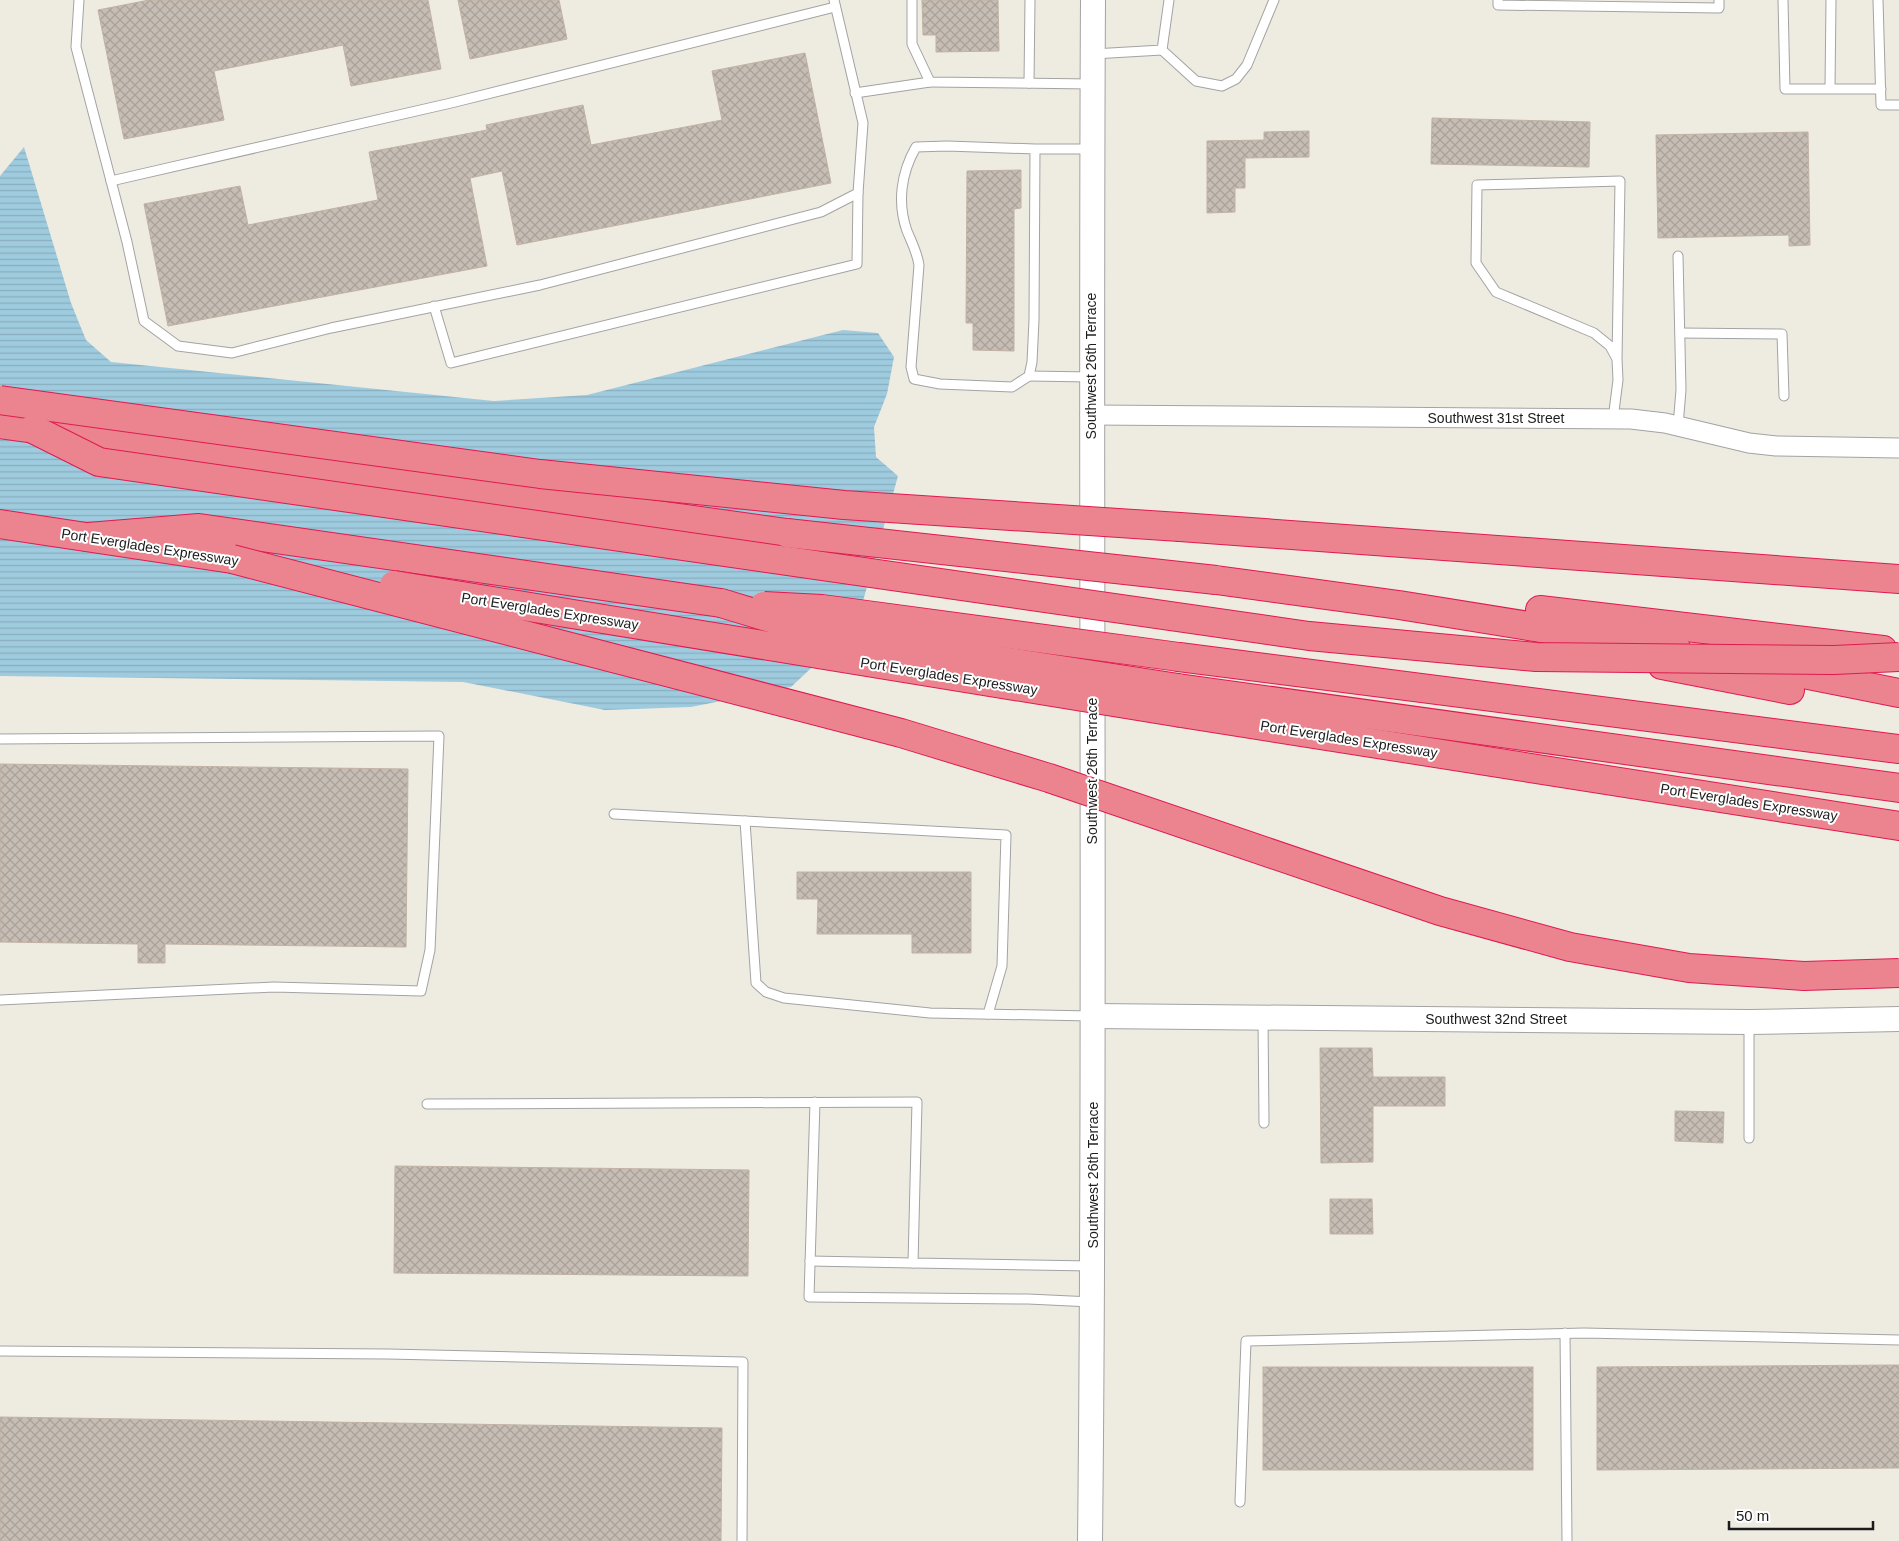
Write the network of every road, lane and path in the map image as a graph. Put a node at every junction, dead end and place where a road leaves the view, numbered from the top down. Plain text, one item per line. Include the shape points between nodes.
1 (79, 0) edge
2 (912, 0) edge
3 (1030, 0) edge
4 (1093, 0) edge
5 (1169, 0) edge
6 (1274, 0) edge
7 (1498, 0) edge
8 (1719, 0) edge
9 (1783, 0) edge
10 (1831, 0) edge
11 (1878, 0) edge
12 (834, 3) edge
13 (1162, 50) junction
14 (1093, 54) junction
15 (930, 82) junction
16 (1029, 83) junction
17 (1092, 84) junction
18 (1830, 88) junction
19 (1880, 89) junction
20 (856, 93) junction
21 (1899, 105) edge
22 (1035, 149) junction
23 (1092, 149) junction
24 (112, 181) junction
25 (858, 193) junction
26 (1678, 256) dead end
27 (434, 306) junction
28 (1680, 333) junction
29 (1617, 359) junction
30 (1029, 376) junction
31 (1091, 377) junction
32 (1784, 396) dead end
33 (0, 400) edge
34 (1090, 415) junction
35 (1614, 419) junction
36 (0, 424) edge
37 (1678, 426) junction
38 (34, 430) junction
39 (1899, 448) edge
40 (0, 524) edge
41 (88, 537) junction
42 (232, 559) junction
43 (1899, 579) edge
44 (1216, 580) junction
45 (720, 603) junction
46 (1399, 605) junction
47 (1899, 652) edge
48 (1899, 657) edge
49 (1899, 692) edge
50 (1180, 700) junction
51 (1899, 711) edge
52 (0, 739) edge
53 (1899, 749) edge
54 (1899, 788) edge
55 (614, 814) dead end
56 (745, 821) junction
57 (1899, 826) edge
58 (1899, 973) edge
59 (0, 1000) edge
60 (988, 1014) junction
61 (1094, 1016) junction
62 (1264, 1018) junction
63 (1899, 1020) edge
64 (1749, 1022) junction
65 (815, 1102) junction
66 (428, 1104) dead end
67 (1264, 1123) dead end
68 (1749, 1138) dead end
69 (810, 1261) junction
70 (913, 1263) junction
71 (1092, 1266) junction
72 (1092, 1302) junction
73 (1565, 1333) junction
74 (1899, 1340) edge
75 (0, 1351) edge
76 (1240, 1502) dead end
77 (742, 1541) edge
78 (1090, 1541) edge
79 (1567, 1541) edge

1 - 24 lane via 76,47
2 - 15 lane via 912,44
3 - 16 lane
4 - 14 street, Southwest 26th Terrace
5 - 13 lane
6 - 13 lane via 1247,65 1236,79 1222,86 1196,81
7 - 8 lane via 1498,5 1719,8
9 - 18 lane via 1785,89
10 - 18 lane
11 - 19 lane
12 - 20 lane
12 - 24 lane via 451,103
13 - 14 lane
14 - 17 street, Southwest 26th Terrace
15 - 16 lane
15 - 20 lane
16 - 17 lane
17 - 23 street, Southwest 26th Terrace
18 - 19 lane
19 - 21 lane via 1881,106
20 - 25 lane via 863,123
22 - 23 lane
22 - 30 lane via 1034,320
22 - 30 lane via 916,147 901,186 907,229 919,265 914,379 1012,387
23 - 31 street, Southwest 26th Terrace
24 - 27 lane via 144,321 178,346 232,353
25 - 27 lane via 821,212 540,285
25 - 27 lane via 857,264 451,362
26 - 28 lane
28 - 32 lane via 1782,334
28 - 37 lane
29 - 29 lane via 1610,346 1594,333 1496,292 1476,264 1477,185 1620,181
29 - 35 lane
30 - 31 lane
31 - 34 street, Southwest 26th Terrace
33 - 43 highway, bridge via 540,474 844,504
34 - 35 street, Southwest 31st Street
34 - 61 street, Southwest 26th Terrace
35 - 37 street, Southwest 31st Street
36 - 38 highway
37 - 39 street, Southwest 31st Street via 1776,446
38 - 44 highway, bridge via 787,533
38 - 48 highway, bridge via 99,462 1309,636 1536,657 1834,660
40 - 41 highway, Port Everglades Expressway
41 - 42 highway, Port Everglades Expressway
41 - 45 highway via 199,528
42 - 50 highway, Port Everglades Expressway, bridge
42 - 58 highway, bridge via 901,733 1049,778 1440,911 1570,947 1708,969 1804,976
44 - 46 highway
44 - 47 highway via 1374,590
45 - 50 highway, bridge via 820,634
45 - 53 highway, bridge via 822,609
46 - 49 highway via 1698,654
46 - 51 highway via 1456,626
50 - 54 highway
50 - 57 highway, Port Everglades Expressway
52 - 59 lane via 439,736 430,950 421,991 274,987
55 - 56 lane
56 - 60 lane via 756,982 766,992 784,998 930,1013
56 - 60 lane via 1006,835 1002,966
60 - 61 lane
61 - 62 street, Southwest 32nd Street
61 - 71 street, Southwest 26th Terrace
62 - 64 street, Southwest 32nd Street
62 - 67 lane
63 - 64 street, Southwest 32nd Street
64 - 68 lane
65 - 66 lane
65 - 69 lane
65 - 70 lane via 917,1102
69 - 70 lane
69 - 72 lane via 809,1297
70 - 71 lane
71 - 72 street, Southwest 26th Terrace
72 - 78 street, Southwest 26th Terrace
73 - 74 lane
73 - 76 lane via 1246,1341
73 - 79 lane
75 - 77 lane via 388,1354 743,1362

